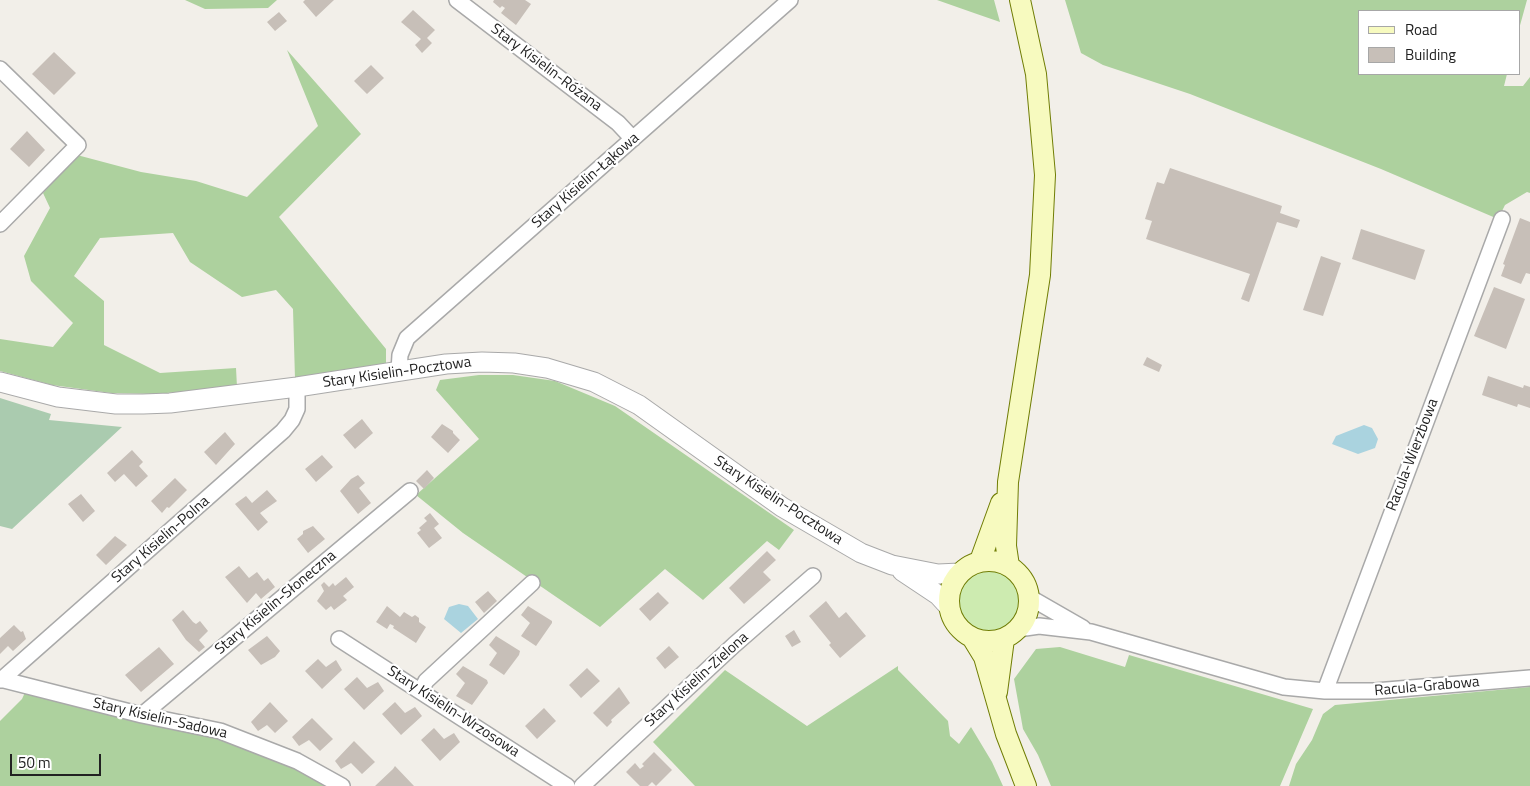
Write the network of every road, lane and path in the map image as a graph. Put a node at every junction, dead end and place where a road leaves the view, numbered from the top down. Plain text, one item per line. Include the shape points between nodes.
1 (457, 0) edge
2 (790, 0) edge
3 (1020, 0) edge
4 (0, 69) edge
5 (633, 139) junction
6 (1502, 218) dead end
7 (0, 224) edge
8 (399, 371) junction
9 (0, 382) edge
10 (297, 387) junction
11 (1008, 482) junction
12 (410, 491) dead end
13 (980, 561) junction
14 (892, 565) junction
15 (1009, 566) junction
16 (960, 573) junction
17 (813, 576) dead end
18 (532, 583) dead end
19 (1030, 597) junction
20 (949, 607) junction
21 (1091, 632) junction
22 (1011, 634) junction
23 (339, 639) dead end
24 (973, 639) junction
25 (1530, 678) edge
26 (1, 679) edge
27 (421, 691) junction
28 (1325, 692) junction
29 (996, 699) junction
30 (142, 715) junction
31 (342, 786) edge
32 (567, 786) edge
33 (582, 786) edge
34 (1026, 786) edge

1 - 5 street, Stary Kisielin-Różana via 618,123
2 - 5 street, Stary Kisielin-Łąkowa
3 - 11 main road via 1036,74 1045,175 1040,275
4 - 7 street via 78,145
5 - 8 street, Stary Kisielin-Łąkowa via 408,338 400,355
6 - 28 street, Racula-Wierzbowa
8 - 10 street, Stary Kisielin-Pocztowa
8 - 14 street, Stary Kisielin-Pocztowa via 473,362 514,363 547,368 594,382 638,405 782,507 832,538
9 - 10 street, Stary Kisielin-Pocztowa via 58,397 116,404 170,403
10 - 26 street, Stary Kisielin-Polna via 296,409 283,431
11 - 13 main road
11 - 15 main road via 1006,546
12 - 30 street, Stary Kisielin-Słoneczna
13 - 15 main road
13 - 16 main road
14 - 16 street, Stary Kisielin-Pocztowa via 938,574
14 - 20 street, Stary Kisielin-Pocztowa via 938,594
15 - 19 main road via 1024,581
16 - 20 main road via 951,588
17 - 33 street, Stary Kisielin-Zielona
18 - 27 street via 426,681
19 - 21 street
19 - 22 main road via 1028,613
20 - 24 main road via 957,625
21 - 22 street via 1039,626
21 - 28 street, Racula-Grabowa via 1284,687
22 - 24 main road via 990,642
22 - 29 main road
23 - 27 street, Stary Kisielin-Wrzosowa
24 - 29 main road via 984,657
25 - 28 street, Racula-Grabowa
26 - 30 street, Stary Kisielin-Sadowa
27 - 32 street, Stary Kisielin-Wrzosowa
29 - 34 main road
30 - 31 street, Stary Kisielin-Sadowa via 220,731 297,761

